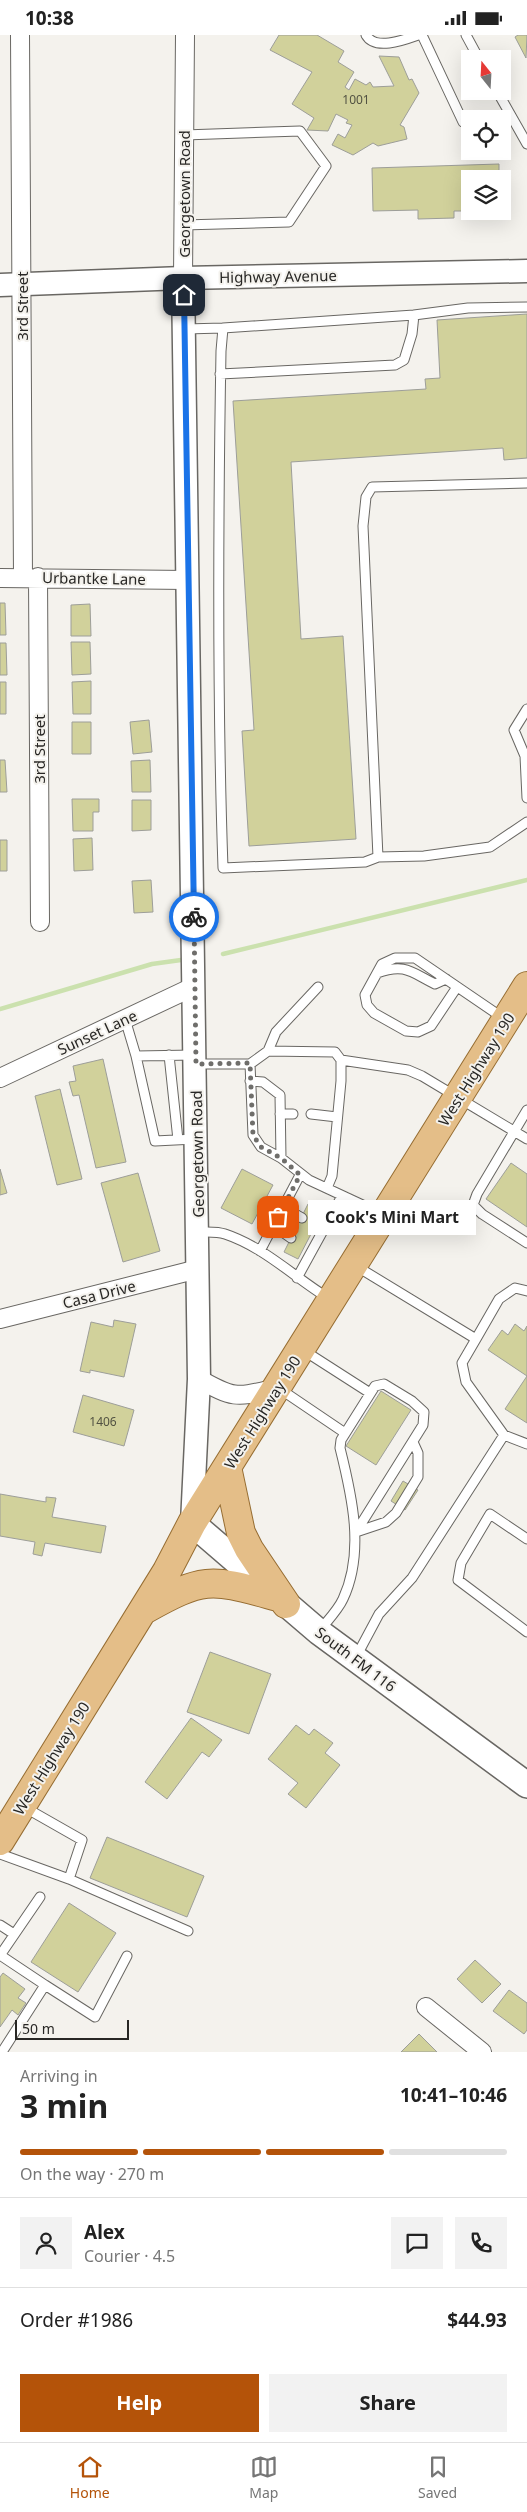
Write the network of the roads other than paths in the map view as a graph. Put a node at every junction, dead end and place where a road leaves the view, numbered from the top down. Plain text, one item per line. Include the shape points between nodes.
1 (20, 35) edge
2 (185, 35) edge
3 (366, 35) edge
4 (422, 35) edge
5 (466, 35) edge
6 (413, 36) edge
7 (474, 50) edge
8 (511, 117) edge
9 (461, 118) edge
10 (184, 135) junction
11 (527, 144) edge
12 (183, 225) junction
13 (527, 271) edge
14 (183, 278) junction
15 (11, 285) edge
16 (527, 307) edge
17 (414, 315) junction
18 (223, 327) junction
19 (184, 329) junction
20 (220, 374) junction
21 (527, 483) edge
22 (0, 577) edge
23 (30, 577) junction
24 (187, 580) junction
25 (527, 709) edge
26 (527, 798) edge
27 (527, 822) edge
28 (378, 857) junction
29 (40, 922) dead end
30 (377, 973) junction
31 (446, 979) junction
32 (195, 986) junction
33 (527, 986) edge
34 (318, 987) dead end
35 (457, 987) junction
36 (125, 1019) junction
37 (506, 1020) junction
38 (268, 1051) junction
39 (169, 1055) junction
40 (136, 1056) junction
41 (196, 1060) junction
42 (341, 1060) junction
43 (250, 1063) junction
44 (0, 1078) edge
45 (250, 1081) junction
46 (459, 1096) junction
47 (527, 1110) edge
48 (280, 1114) junction
49 (293, 1114) dead end
50 (311, 1114) dead end
51 (337, 1117) junction
52 (514, 1131) junction
53 (527, 1139) edge
54 (188, 1140) junction
55 (281, 1158) junction
56 (300, 1175) junction
57 (327, 1188) junction
58 (342, 1196) junction
59 (283, 1207) junction
60 (384, 1215) junction
61 (302, 1217) dead end
62 (316, 1225) dead end
63 (274, 1226) junction
64 (325, 1229) junction
65 (198, 1232) junction
66 (291, 1238) dead end
67 (527, 1243) edge
68 (305, 1246) dead end
69 (314, 1249) junction
70 (260, 1251) junction
71 (354, 1265) junction
72 (198, 1269) junction
73 (297, 1279) junction
74 (527, 1291) edge
75 (331, 1299) junction
76 (0, 1319) edge
77 (476, 1339) junction
78 (301, 1349) junction
79 (199, 1379) junction
80 (278, 1388) junction
81 (370, 1393) junction
82 (345, 1433) junction
83 (504, 1435) junction
84 (413, 1442) junction
85 (527, 1444) edge
86 (227, 1467) junction
87 (192, 1523) junction
88 (356, 1532) junction
89 (527, 1539) edge
90 (282, 1600) junction
91 (143, 1610) junction
92 (319, 1632) junction
93 (527, 1632) edge
94 (354, 1659) junction
95 (527, 1785) edge
96 (22, 1805) junction
97 (0, 1841) edge
98 (0, 1854) edge
99 (69, 1879) junction
100 (40, 1897) dead end
101 (0, 1925) edge
102 (188, 1931) dead end
103 (14, 1934) junction
104 (0, 1954) edge
105 (127, 1956) dead end
106 (45, 1985) junction
107 (426, 2007) dead end
108 (2, 2052) edge
109 (482, 2052) edge

1 - 15 street, 3rd Street
2 - 10 street, Georgetown Road
3 - 6 lane via 378,44
4 - 9 lane
5 - 7 lane
8 - 11 lane
10 - 12 street, Georgetown Road
10 - 12 lane via 300,131 326,166 288,222
12 - 14 street, Georgetown Road
13 - 14 street, Highway Avenue
14 - 15 street, Highway Avenue
14 - 19 street, Georgetown Road
15 - 23 street, 3rd Street
16 - 17 lane via 468,308
17 - 18 lane
17 - 20 lane via 404,360 395,365
18 - 19 lane
18 - 20 lane
19 - 24 street, Georgetown Road
20 - 28 lane via 218,717 224,868 366,862
21 - 28 lane via 372,487 366,497 363,526
22 - 23 street, Urbantke Lane
23 - 24 street, Urbantke Lane
23 - 29 street, 3rd Street
24 - 32 street, Georgetown Road
25 - 26 lane via 514,730 525,756
27 - 28 lane via 490,847 424,856
30 - 31 lane via 394,967 436,984
30 - 31 lane via 382,964 395,958 415,958
30 - 35 lane via 365,995 367,1005 374,1013 406,1031 418,1032 431,1026
31 - 35 lane
32 - 36 street, Sunset Lane
32 - 41 street, Georgetown Road
33 - 37 main road, West Highway 190
34 - 38 lane via 276,1032
35 - 37 lane
36 - 40 lane
36 - 44 street, Sunset Lane
37 - 46 main road, West Highway 190
38 - 42 lane via 335,1052
38 - 43 lane
39 - 40 lane
39 - 41 lane
39 - 54 lane
40 - 54 lane via 155,1141
41 - 43 lane
41 - 54 street, Georgetown Road
42 - 46 lane via 408,1070
42 - 51 lane
43 - 45 lane
45 - 48 lane via 263,1082 280,1095
45 - 55 lane via 253,1135 261,1147
46 - 52 lane
46 - 60 main road, West Highway 190
47 - 52 lane
48 - 49 lane
48 - 55 lane
50 - 51 lane
51 - 57 lane via 332,1176
52 - 53 lane
52 - 67 lane via 473,1205
54 - 65 street, Georgetown Road
55 - 56 lane
56 - 57 lane
56 - 59 lane
57 - 58 lane
58 - 60 lane
58 - 64 lane
59 - 61 lane
59 - 63 lane
60 - 71 main road, West Highway 190
62 - 64 lane
63 - 66 lane
63 - 70 lane
64 - 69 lane
65 - 70 lane via 224,1233
65 - 72 street, Georgetown Road
68 - 69 lane
69 - 73 lane
70 - 73 lane
71 - 75 main road, West Highway 190
71 - 77 lane
72 - 76 street, Casa Drive
72 - 79 street, Georgetown Road
73 - 75 lane
74 - 77 lane via 515,1288 499,1299
75 - 78 main road, West Highway 190
77 - 83 lane via 462,1363 466,1382
78 - 80 main road, West Highway 190
78 - 81 lane
79 - 80 street via 226,1394 241,1396
79 - 87 street, Georgetown Road
80 - 82 lane
80 - 86 main road, West Highway 190
81 - 82 lane
81 - 84 lane via 375,1386 384,1384 424,1412 423,1425
82 - 88 lane via 340,1448
83 - 85 lane
83 - 94 lane via 412,1578 380,1614
84 - 88 lane
84 - 88 lane via 418,1453 418,1477 396,1513 386,1521
86 - 87 main road, West Highway 190
86 - 90 main road via 241,1533
87 - 90 main road, South FM 116
87 - 91 main road, West Highway 190
88 - 92 lane via 348,1587 342,1601
89 - 93 lane via 490,1514 461,1563 458,1580
90 - 91 main road via 229,1584 210,1582 184,1589
90 - 92 main road, South FM 116
91 - 96 main road, West Highway 190
92 - 94 main road, South FM 116
94 - 95 main road, South FM 116
96 - 97 main road, West Highway 190
96 - 99 lane via 82,1841
98 - 99 lane
99 - 102 lane
100 - 103 lane
101 - 103 lane
103 - 104 lane
104 - 106 lane
105 - 106 lane via 94,2017
106 - 108 lane
107 - 109 street

